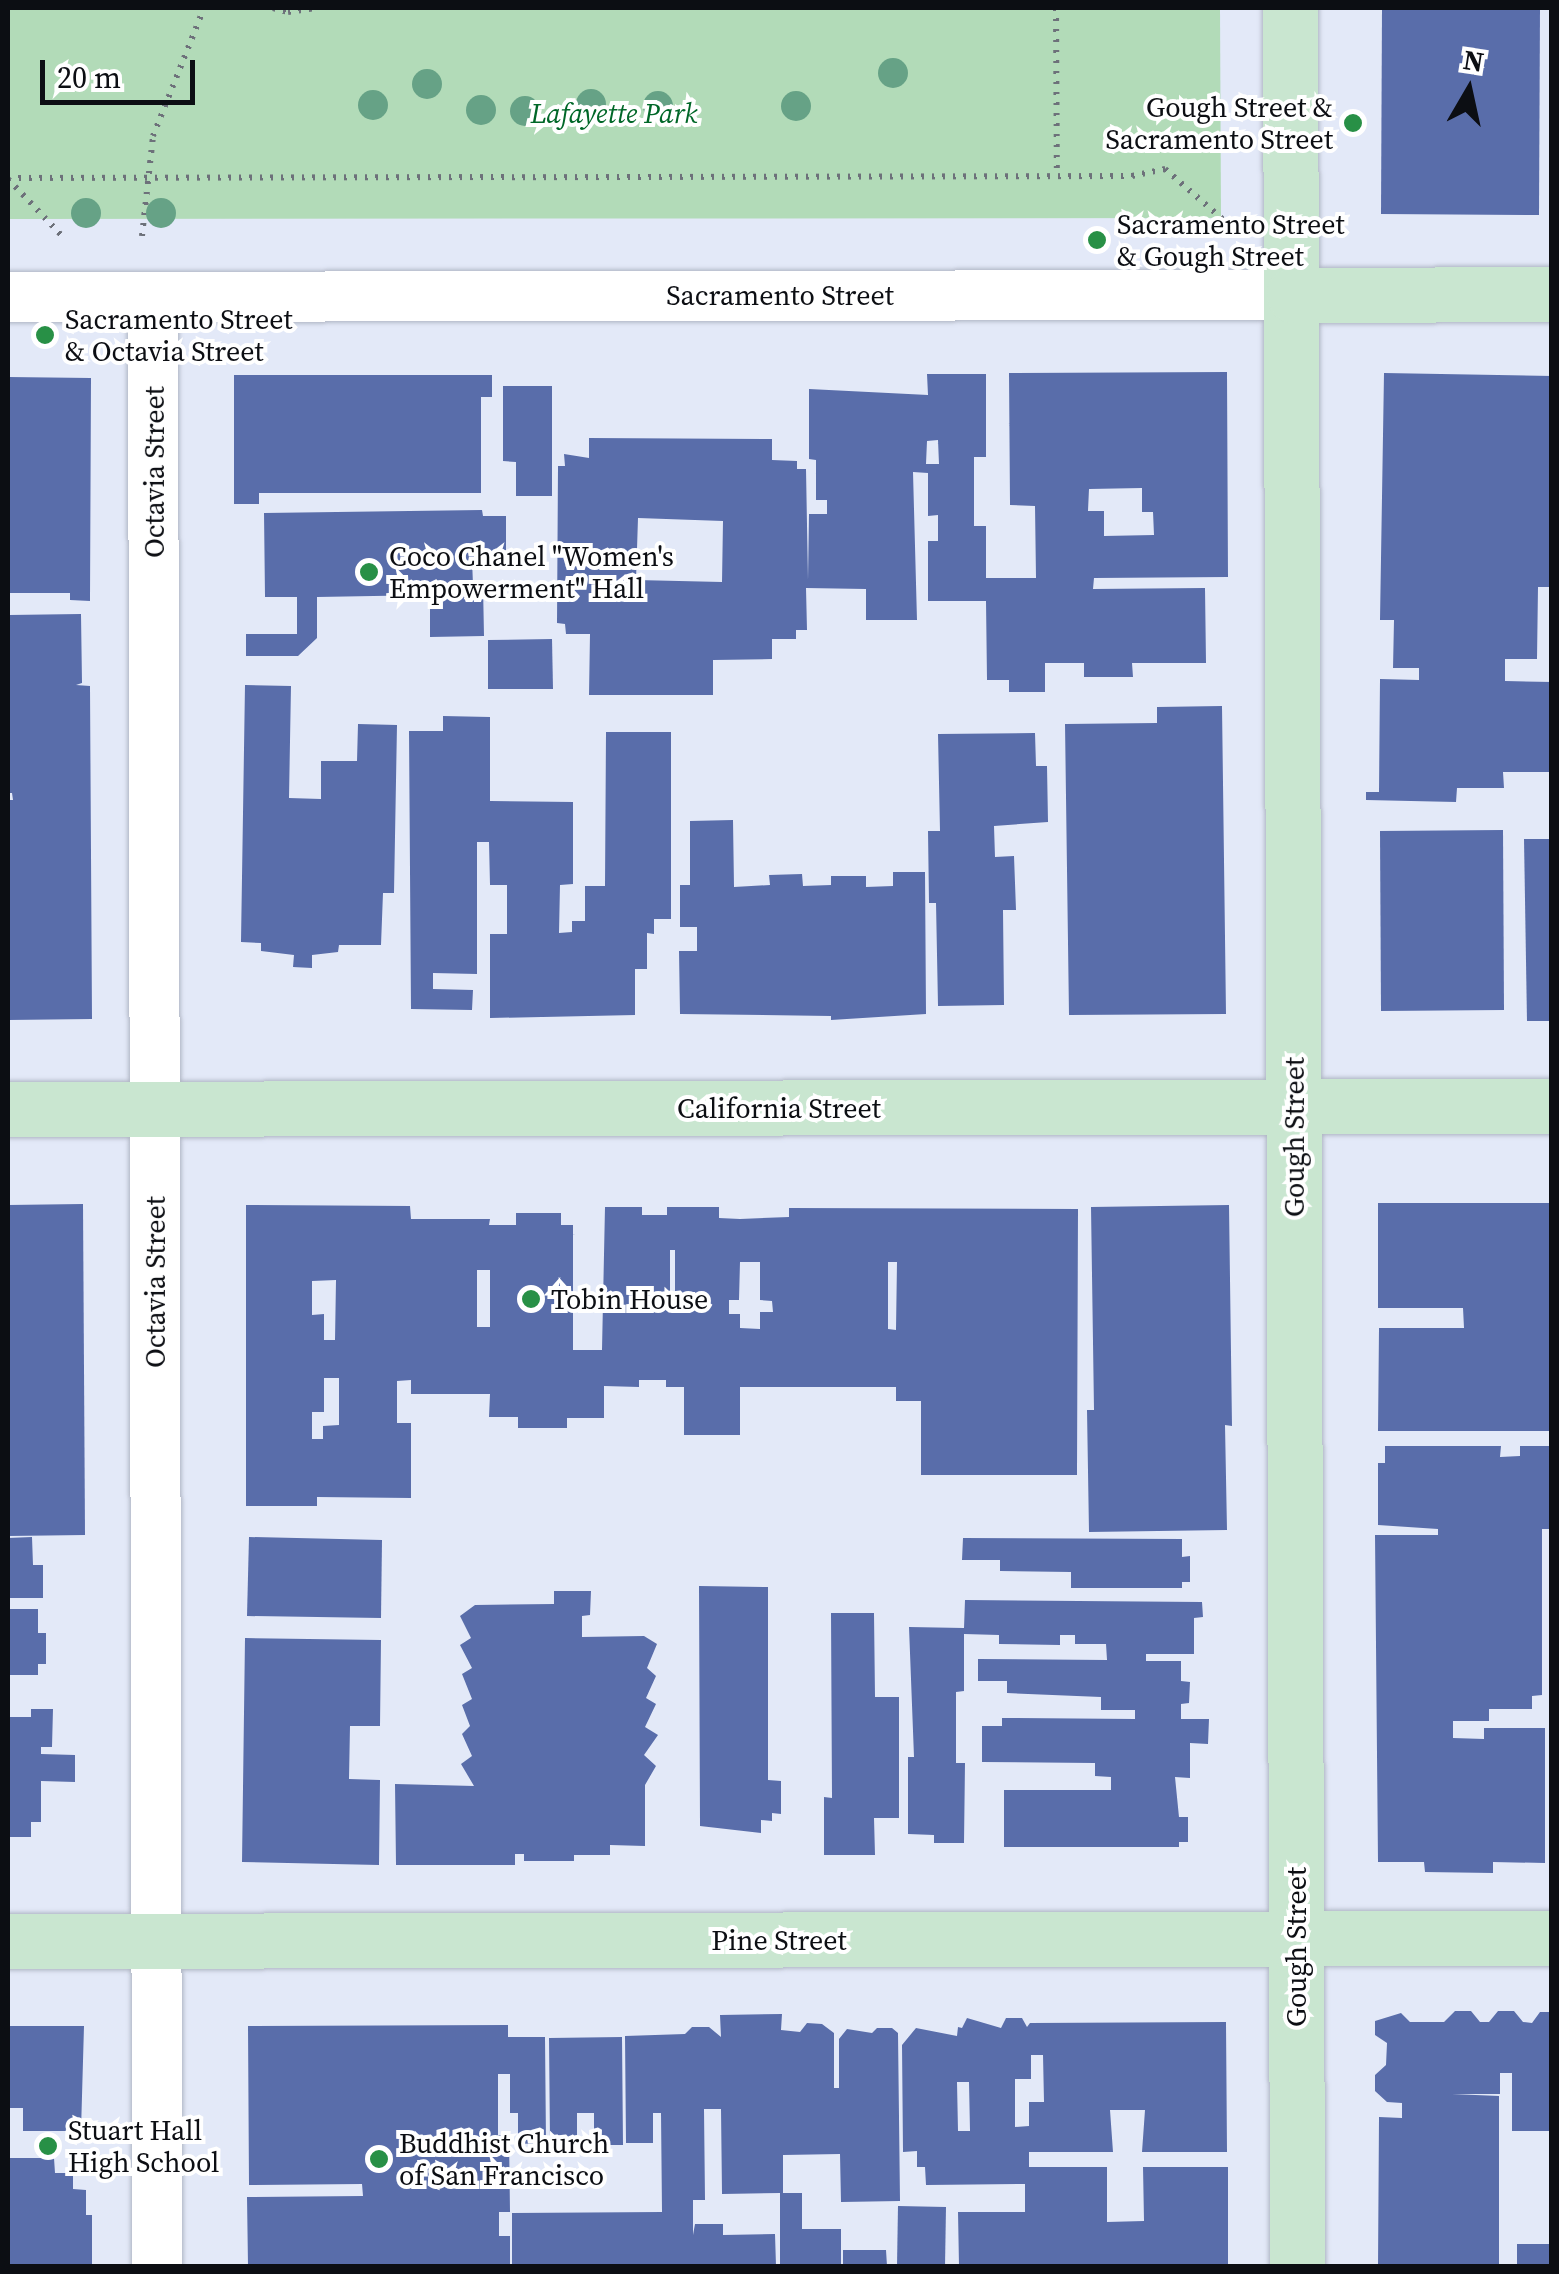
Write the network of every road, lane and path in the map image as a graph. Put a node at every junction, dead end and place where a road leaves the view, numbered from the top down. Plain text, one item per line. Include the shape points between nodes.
1 (204, 8) edge
2 (273, 8) edge
3 (316, 8) edge
4 (1056, 8) edge
5 (1290, 8) edge
6 (1057, 176) junction
7 (146, 177) junction
8 (8, 178) edge
9 (1238, 233) dead end
10 (62, 236) dead end
11 (142, 236) dead end
12 (1552, 294) edge
13 (1294, 295) junction
14 (153, 297) junction
15 (8, 298) edge
16 (1293, 1106) junction
17 (1552, 1106) edge
18 (155, 1108) junction
19 (8, 1109) edge
20 (1296, 1938) junction
21 (1552, 1938) edge
22 (8, 1941) edge
23 (156, 1941) junction
24 (157, 2266) edge
25 (1297, 2266) edge

1 - 7 path via 168,88
2 - 3 path
4 - 6 path
5 - 13 street, Gough Street
6 - 7 path
6 - 9 path via 1166,169
7 - 8 path
7 - 11 path
8 - 10 path
12 - 13 street, Sacramento Street
13 - 14 street, Sacramento Street
13 - 16 street, Gough Street
14 - 15 street, Sacramento Street
14 - 18 street, Octavia Street
16 - 17 street, California Street
16 - 18 street, California Street
16 - 20 street, Gough Street
18 - 19 street, California Street
18 - 23 street, Octavia Street
20 - 21 street, Pine Street
20 - 23 street, Pine Street
20 - 25 street, Gough Street
22 - 23 street, Pine Street
23 - 24 street, Octavia Street

